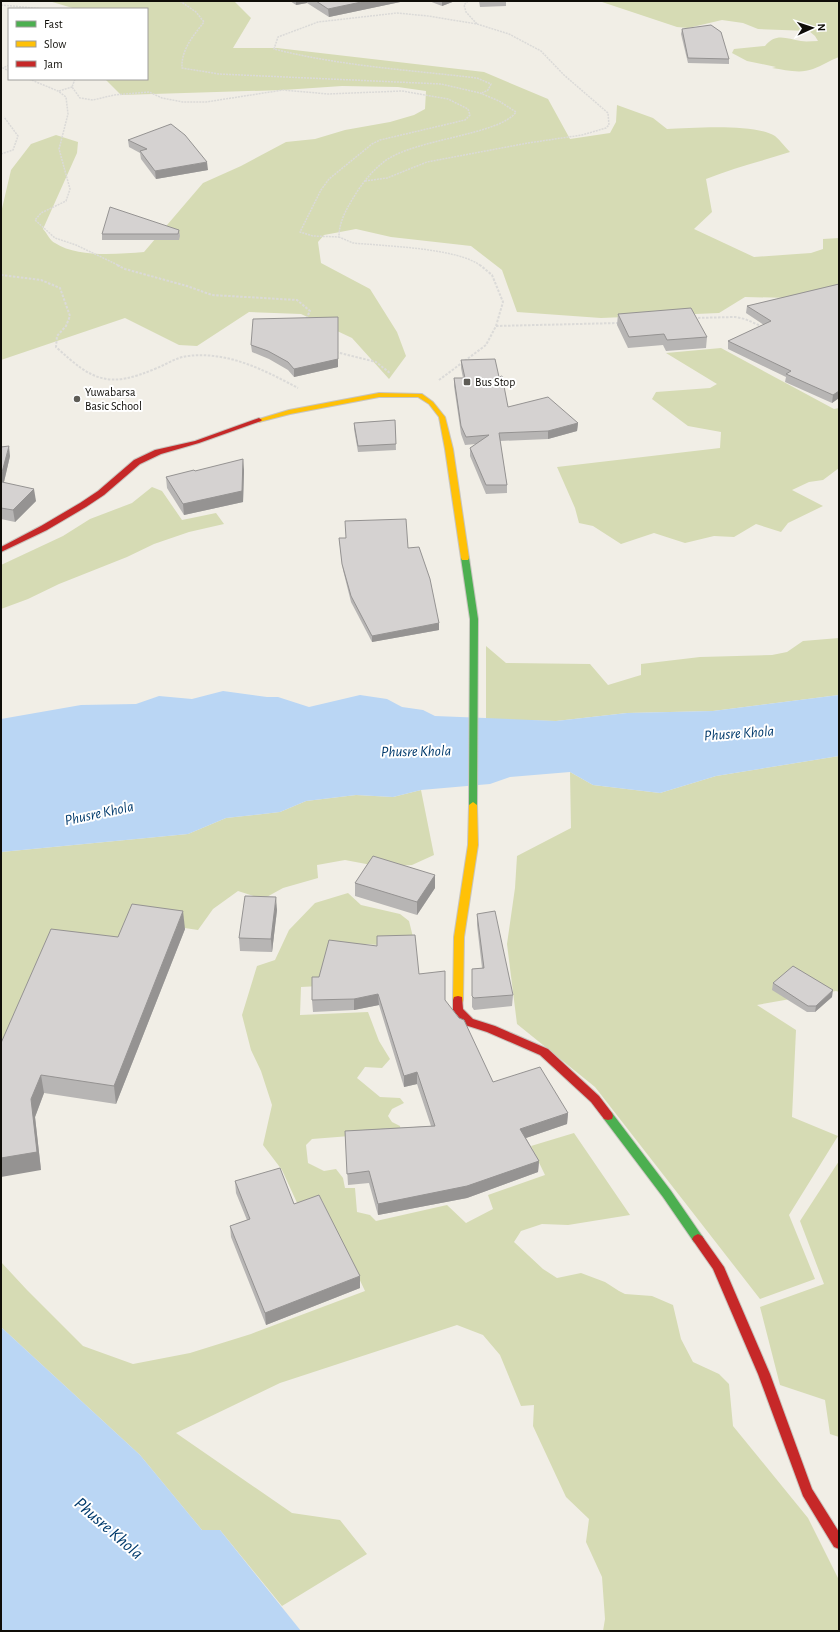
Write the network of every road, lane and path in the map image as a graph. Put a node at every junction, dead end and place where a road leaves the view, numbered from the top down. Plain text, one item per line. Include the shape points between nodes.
1 (180, 1) edge
2 (468, 1) edge
3 (1, 5) edge
4 (34, 8) edge
5 (477, 24) junction
6 (8, 66) edge
7 (8, 70) edge
8 (30, 80) edge
9 (75, 80) edge
10 (72, 87) junction
11 (58, 91) junction
12 (481, 93) junction
13 (4, 117) dead end
14 (1, 154) edge
15 (364, 181) junction
16 (339, 237) junction
17 (1, 275) edge
18 (687, 319) edge
19 (304, 322) edge
20 (626, 322) edge
21 (496, 326) junction
22 (766, 328) edge
23 (330, 350) edge
24 (299, 388) dead end
25 (379, 395) junction
26 (420, 395) junction
27 (1, 550) edge
28 (839, 1543) edge

1 - 12 path via 196,12 204,22 182,55 182,68 213,74 441,84
2 - 5 path via 464,5 466,12
3 - 4 path
5 - 12 path via 397,13 318,22 278,38 274,49 372,66 477,78 491,84 488,90
5 - 15 path via 509,34 541,51 608,113 609,125 582,135 427,162 387,178
6 - 7 path via 3,68
8 - 11 path
9 - 10 path
10 - 11 path
10 - 16 path via 80,98 93,100 114,95 150,92 162,98 191,102 283,90 328,94 402,91 448,99 468,109 470,116 465,120 372,144 329,180 321,190 300,232 313,236
11 - 19 path via 66,97 68,114 59,149 70,189 66,201 41,213 36,220 55,238 76,245 125,269 212,295 297,300 310,311
12 - 15 path via 516,112 512,118 491,127 412,148 386,160
13 - 14 path via 18,136 13,150
15 - 16 path via 347,208 339,226
16 - 21 path via 353,243 448,253 475,261 492,275 503,302
17 - 24 path via 41,280 60,288 70,316 66,326 57,336 56,347 94,376 110,379 127,377 153,370 186,356 210,355 242,361
18 - 22 path via 735,317
20 - 21 path
21 - 26 path via 486,345
23 - 25 path via 376,362 390,374
25 - 26 main road
25 - 27 main road via 289,412 158,452 137,462 102,493 83,505
26 - 28 main road via 431,403 442,417 474,619 473,845 459,937 458,1010 469,1022 544,1052 595,1099 672,1200 718,1267 764,1374 807,1492

